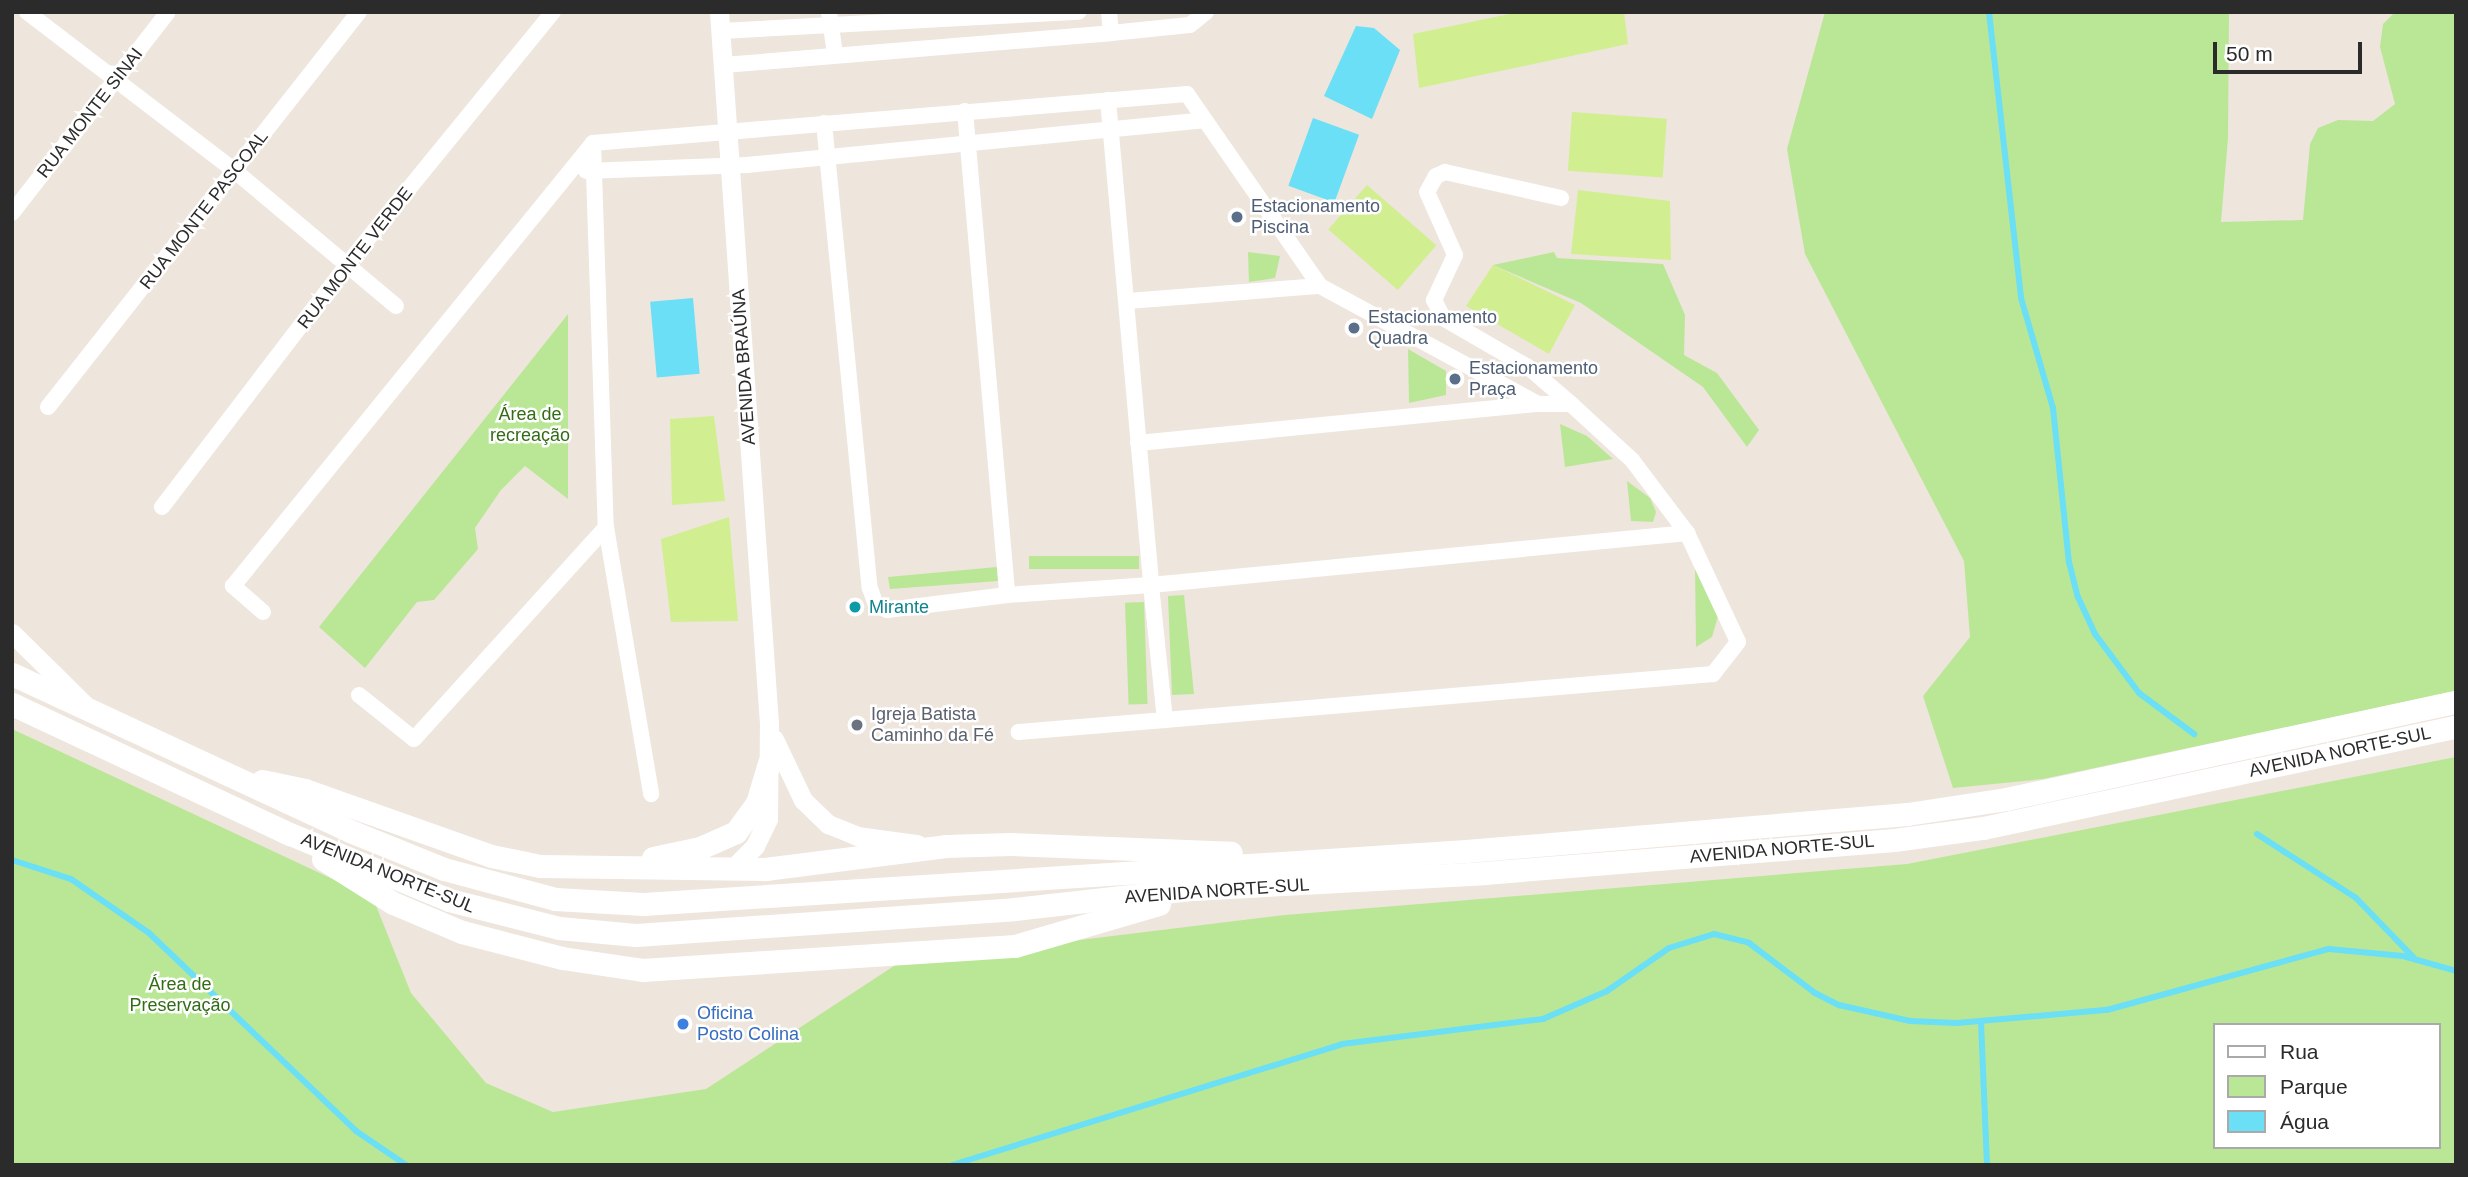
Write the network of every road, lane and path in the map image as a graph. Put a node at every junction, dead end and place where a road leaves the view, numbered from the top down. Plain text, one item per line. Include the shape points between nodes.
1 (27, 12) edge
2 (168, 12) edge
3 (359, 12) edge
4 (553, 12) edge
5 (1078, 12) edge
6 (1109, 12) edge
7 (1206, 12) edge
8 (962, 15) edge
9 (830, 18) edge
10 (720, 22) edge
11 (1111, 33) junction
12 (965, 44) junction
13 (835, 54) junction
14 (724, 65) junction
15 (115, 80) junction
16 (1108, 100) junction
17 (965, 111) junction
18 (1204, 120) junction
19 (824, 123) junction
20 (1111, 130) junction
21 (729, 131) junction
22 (969, 142) junction
23 (593, 144) junction
24 (827, 155) junction
25 (731, 165) junction
26 (569, 169) junction
27 (235, 171) junction
28 (594, 172) junction
29 (1561, 198) dead end
30 (12, 213) edge
31 (349, 262) junction
32 (1320, 286) junction
33 (1128, 301) junction
34 (396, 306) dead end
35 (1538, 404) junction
36 (1571, 404) junction
37 (48, 407) dead end
38 (1138, 443) junction
39 (162, 507) dead end
40 (606, 527) junction
41 (1687, 533) junction
42 (1151, 585) junction
43 (1007, 595) junction
44 (262, 612) dead end
45 (12, 634) edge
46 (12, 674) edge
47 (359, 695) dead end
48 (2456, 702) edge
49 (12, 704) edge
50 (91, 711) junction
51 (1165, 720) junction
52 (769, 723) junction
53 (2456, 727) edge
54 (1018, 732) dead end
55 (769, 764) junction
56 (221, 772) junction
57 (651, 794) dead end
58 (290, 834) junction
59 (987, 845) junction
60 (946, 846) junction
61 (1310, 860) junction
62 (576, 868) junction
63 (733, 868) junction
64 (1030, 877) junction
65 (1224, 890) junction
66 (623, 904) junction
67 (1033, 907) junction
68 (622, 934) junction
69 (962, 950) junction
70 (642, 970) junction

1 - 15 street
2 - 15 street, RUA MONTE SINAI
3 - 27 street, RUA MONTE PASCOAL
4 - 31 street, RUA MONTE VERDE
5 - 8 street
6 - 11 street
7 - 11 street via 1189,24
8 - 9 street
8 - 12 street
9 - 10 street
9 - 13 street
10 - 14 street, AVENIDA BRAÚNA
11 - 12 street
12 - 13 street
13 - 14 street
14 - 21 street, AVENIDA BRAÚNA
15 - 27 street
15 - 30 street, RUA MONTE SINAI
16 - 17 street
16 - 18 street via 1187,94
16 - 20 street
17 - 19 street
17 - 22 street
18 - 20 street
18 - 32 street
19 - 21 street
19 - 24 street
20 - 22 street
20 - 33 street
21 - 23 street
21 - 25 street, AVENIDA BRAÚNA
22 - 24 street
22 - 43 street
23 - 26 street
23 - 28 street
24 - 25 street
24 - 43 street via 870,588 876,605 887,610
25 - 28 street
25 - 52 street, AVENIDA BRAÚNA
26 - 28 street
26 - 44 street via 233,586
27 - 31 street
27 - 37 street, RUA MONTE PASCOAL
28 - 40 street
29 - 36 street via 1445,172 1436,176 1427,192 1455,255 1434,300 1443,318 1528,367
31 - 34 street
31 - 39 street, RUA MONTE VERDE
32 - 33 street
32 - 35 street
33 - 38 street
35 - 36 street
35 - 38 street
36 - 41 street via 1632,460
38 - 42 street
40 - 47 street via 414,739
40 - 57 street
41 - 42 street
41 - 51 street via 1738,642 1713,674
42 - 43 street
42 - 51 street
45 - 50 street
46 - 50 main road, AVENIDA NORTE-SUL
48 - 61 main road, AVENIDA NORTE-SUL via 2018,796 1921,812
49 - 58 main road, AVENIDA NORTE-SUL
50 - 56 main road, AVENIDA NORTE-SUL
51 - 54 street
52 - 55 street, AVENIDA BRAÚNA
52 - 60 street, AVENIDA BRAÚNA via 794,784 814,813 828,824 858,836
53 - 65 main road, AVENIDA NORTE-SUL via 1983,828 1905,839
55 - 62 main road via 747,822 724,839 672,855
55 - 63 street, AVENIDA BRAÚNA via 768,819 755,846
56 - 62 main road via 305,790 491,856
56 - 66 main road, AVENIDA NORTE-SUL via 350,831 486,884 555,900
58 - 68 main road, AVENIDA NORTE-SUL via 401,883 486,912 559,928
58 - 70 main road via 358,885 425,919 509,946
59 - 60 main road
59 - 61 main road via 1172,848
59 - 64 main road via 1018,856 1029,867
60 - 63 main road via 822,865
61 - 64 main road, AVENIDA NORTE-SUL
62 - 63 main road
63 - 66 main road via 703,877 636,879 625,888
64 - 66 main road, AVENIDA NORTE-SUL
64 - 67 main road
65 - 67 main road, AVENIDA NORTE-SUL
65 - 69 main road via 1015,946
66 - 68 main road
67 - 68 main road, AVENIDA NORTE-SUL
67 - 69 main road via 1033,922 1025,931 980,938
68 - 70 main road via 622,957
69 - 70 main road

